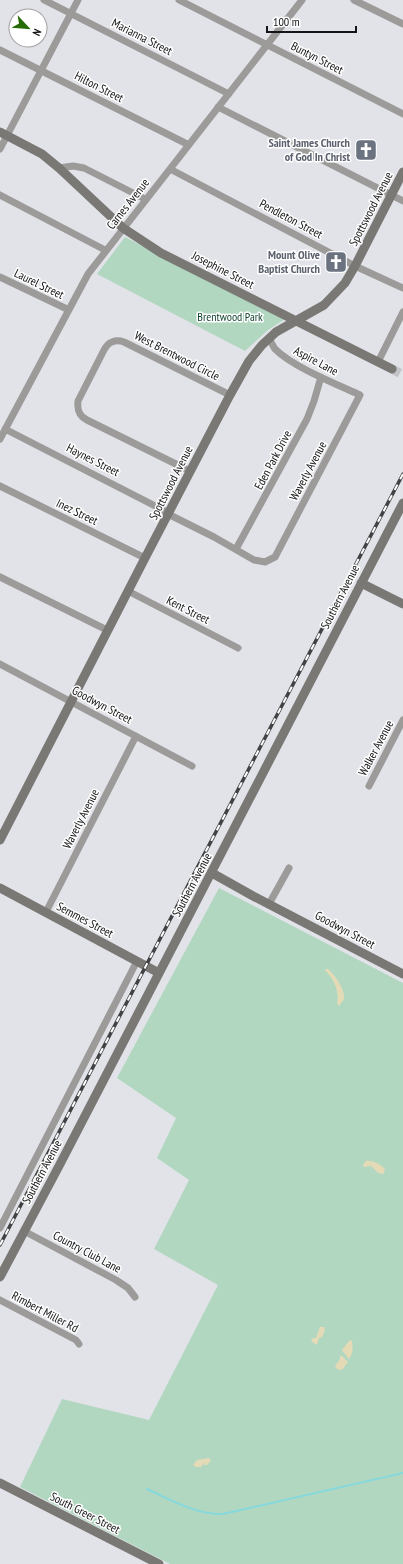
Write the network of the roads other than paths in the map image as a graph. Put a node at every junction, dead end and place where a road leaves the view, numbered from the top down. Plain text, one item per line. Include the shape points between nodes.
1 (44, 0) edge
2 (78, 0) edge
3 (179, 0) edge
4 (302, 0) edge
5 (354, 0) edge
6 (71, 14) junction
7 (403, 24) edge
8 (267, 45) junction
9 (0, 50) edge
10 (41, 70) junction
11 (229, 94) junction
12 (218, 107) junction
13 (403, 114) edge
14 (4, 133) edge
15 (189, 145) junction
16 (0, 149) edge
17 (59, 168) junction
18 (170, 169) junction
19 (403, 172) edge
20 (0, 195) edge
21 (391, 195) junction
22 (146, 199) junction
23 (403, 202) edge
24 (123, 228) junction
25 (105, 250) junction
26 (356, 266) junction
27 (0, 277) edge
28 (403, 288) edge
29 (68, 310) junction
30 (403, 312) edge
31 (297, 321) junction
32 (269, 338) junction
33 (378, 362) junction
34 (392, 369) tunnel mouth
35 (321, 377) junction
36 (230, 395) junction
37 (360, 395) joint
38 (5, 430) junction
39 (0, 439) edge
40 (190, 471) junction
41 (0, 486) edge
42 (403, 504) edge
43 (169, 513) junction
44 (236, 549) junction
45 (275, 557) joint
46 (145, 558) junction
47 (0, 577) edge
48 (361, 583) junction
49 (128, 591) junction
50 (403, 604) edge
51 (107, 630) junction
52 (238, 648) dead end
53 (0, 664) edge
54 (71, 702) junction
55 (403, 720) edge
56 (136, 736) junction
57 (192, 766) dead end
58 (369, 786) dead end
59 (0, 840) edge
60 (289, 868) dead end
61 (212, 873) junction
62 (0, 888) edge
63 (269, 904) junction
64 (46, 912) junction
65 (137, 961) junction
66 (159, 973) junction
67 (403, 974) edge
68 (0, 1228) edge
69 (24, 1231) junction
70 (0, 1277) edge
71 (135, 1298) dead end
72 (0, 1300) edge
73 (80, 1344) dead end
74 (0, 1483) edge
75 (159, 1564) edge

1 - 6 street, Marianna Street
2 - 6 street
3 - 8 street, Buntyn Street
4 - 8 street, Carnes Avenue
5 - 7 street
6 - 10 street
6 - 11 street, Marianna Street
8 - 11 street, Carnes Avenue
8 - 13 street, Buntyn Street
9 - 10 street, Hilton Street
10 - 14 street
10 - 15 street, Hilton Street
11 - 12 street, Carnes Avenue
12 - 15 street, Carnes Avenue
12 - 21 street
14 - 16 street
14 - 17 main road via 42,154
15 - 18 street, Carnes Avenue
17 - 22 street via 84,168
17 - 24 main road, Josephine Street
18 - 22 street, Carnes Avenue
18 - 26 street, Pendleton Street
19 - 21 main road, Spottswood Avenue
20 - 25 street
21 - 23 street
21 - 26 main road, Spottswood Avenue
22 - 24 street, Carnes Avenue
24 - 25 street, Carnes Avenue
24 - 31 main road, Josephine Street via 161,252
25 - 29 street, Carnes Avenue
26 - 28 street, Pendleton Street
26 - 31 main road, Spottswood Avenue via 334,296
27 - 29 street, Laurel Street
29 - 38 street, Carnes Avenue
30 - 33 street
31 - 32 main road, Spottswood Avenue
31 - 33 main road, Josephine Street
32 - 35 street, Aspire Lane via 274,348 286,358
32 - 36 main road, Spottswood Avenue via 249,361
33 - 34 main road, Josephine Street
35 - 37 street, Aspire Lane
35 - 44 street, Eden Park Drive via 307,419
36 - 40 main road, Spottswood Avenue
36 - 40 street, West Brentwood Circle via 124,342 117,340 106,346 78,401 81,415
37 - 45 street, Waverly Avenue
38 - 39 street, Carnes Avenue
38 - 43 street, Haynes Street
40 - 43 main road, Spottswood Avenue
41 - 46 street, Inez Street
42 - 48 main road, Southern Avenue
43 - 44 street, Haynes Street
43 - 46 main road, Spottswood Avenue
44 - 45 street, Haynes Street via 254,560 265,562
46 - 49 main road, Spottswood Avenue
47 - 51 street
48 - 50 main road
48 - 61 main road, Southern Avenue
49 - 51 main road, Spottswood Avenue
49 - 52 street, Kent Street
51 - 54 main road, Spottswood Avenue
53 - 54 street, Goodwyn Street
54 - 56 street, Goodwyn Street
54 - 59 main road, Spottswood Avenue
55 - 58 street, Walker Avenue
56 - 57 street, Goodwyn Street
56 - 64 street, Waverly Avenue
60 - 63 street
61 - 63 main road, Goodwyn Street
61 - 66 main road, Southern Avenue
62 - 64 main road, Semmes Street
63 - 67 main road, Goodwyn Street
64 - 65 main road, Semmes Street
65 - 66 main road, Semmes Street
65 - 68 street, Southern Avenue
66 - 69 main road, Southern Avenue
69 - 70 main road, Southern Avenue
69 - 71 street, Country Club Lane via 116,1280 128,1288
72 - 73 street, Rimbert Miller Rd
74 - 75 main road, South Greer Street

